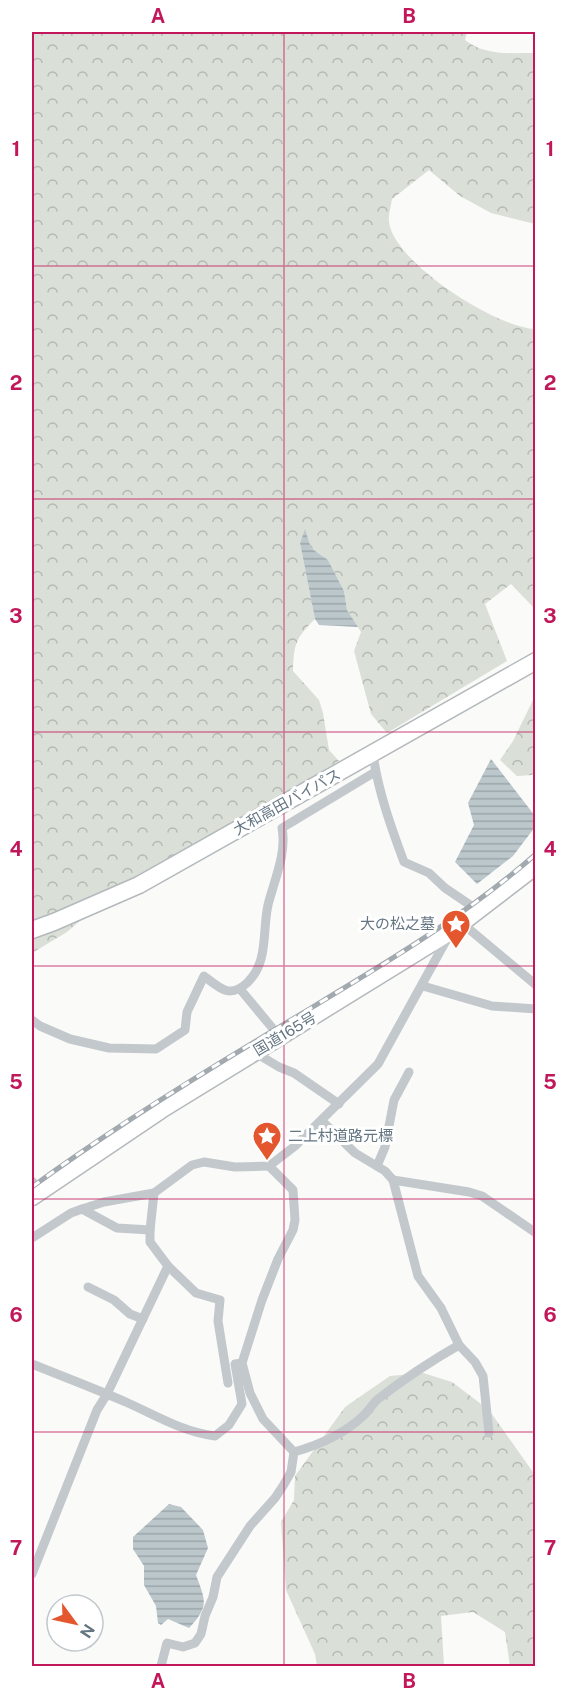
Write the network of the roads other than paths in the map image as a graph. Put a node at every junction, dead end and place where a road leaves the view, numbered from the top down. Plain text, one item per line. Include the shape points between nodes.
1 (536, 661) edge
2 (373, 754) junction
3 (375, 772) junction
4 (536, 866) edge
5 (479, 911) junction
6 (457, 928) junction
7 (32, 930) edge
8 (536, 985) edge
9 (423, 986) junction
10 (240, 990) junction
11 (536, 1009) edge
12 (32, 1020) edge
13 (278, 1038) junction
14 (254, 1052) junction
15 (409, 1072) dead end
16 (339, 1104) junction
17 (322, 1121) junction
18 (268, 1166) junction
19 (377, 1166) junction
20 (393, 1180) junction
21 (34, 1190) edge
22 (154, 1193) junction
23 (82, 1209) junction
24 (150, 1230) junction
25 (536, 1233) edge
26 (32, 1238) edge
27 (168, 1266) junction
28 (88, 1287) dead end
29 (143, 1319) junction
30 (459, 1345) junction
31 (242, 1362) junction
32 (32, 1364) edge
33 (228, 1383) dead end
34 (107, 1394) junction
35 (489, 1433) dead end
36 (294, 1452) junction
37 (32, 1574) edge
38 (161, 1666) edge

1 - 2 highway, 大和高田バイパス
2 - 3 street
2 - 7 highway, 大和高田バイパス via 139,885
3 - 5 street via 404,862 429,873
3 - 10 street via 282,828 284,835 261,963
4 - 5 highway, 国道165号
5 - 6 highway, 国道165号
6 - 8 street
6 - 9 street
6 - 13 highway, 国道165号
9 - 11 street via 492,1006
9 - 16 street via 378,1064
10 - 12 street via 221,989 204,976 187,1012 186,1030 156,1049 109,1048 70,1039
10 - 13 street
13 - 14 highway, 国道165号
14 - 16 street via 294,1072
14 - 21 highway, 国道165号
15 - 19 street via 394,1100 385,1147
16 - 17 street
17 - 18 street
17 - 19 street via 355,1153
18 - 22 street via 199,1162
18 - 31 street via 293,1190 295,1220 261,1300
19 - 20 street
20 - 25 street via 482,1196
20 - 30 street via 418,1276 441,1308
22 - 23 street
22 - 24 street
23 - 24 street via 117,1228
23 - 26 street
24 - 27 street via 150,1242
27 - 29 street
27 - 33 street via 196,1293 220,1300 218,1321
28 - 29 street
29 - 34 street
30 - 35 street via 483,1376
30 - 36 street via 376,1401 346,1429 327,1441
31 - 34 street via 235,1364 242,1404 229,1425 215,1436 197,1434
31 - 36 street via 250,1393 263,1419
32 - 34 street
34 - 37 street via 97,1410
36 - 38 street via 291,1472 283,1486 249,1526 217,1577 201,1634 195,1643 183,1647 167,1643

